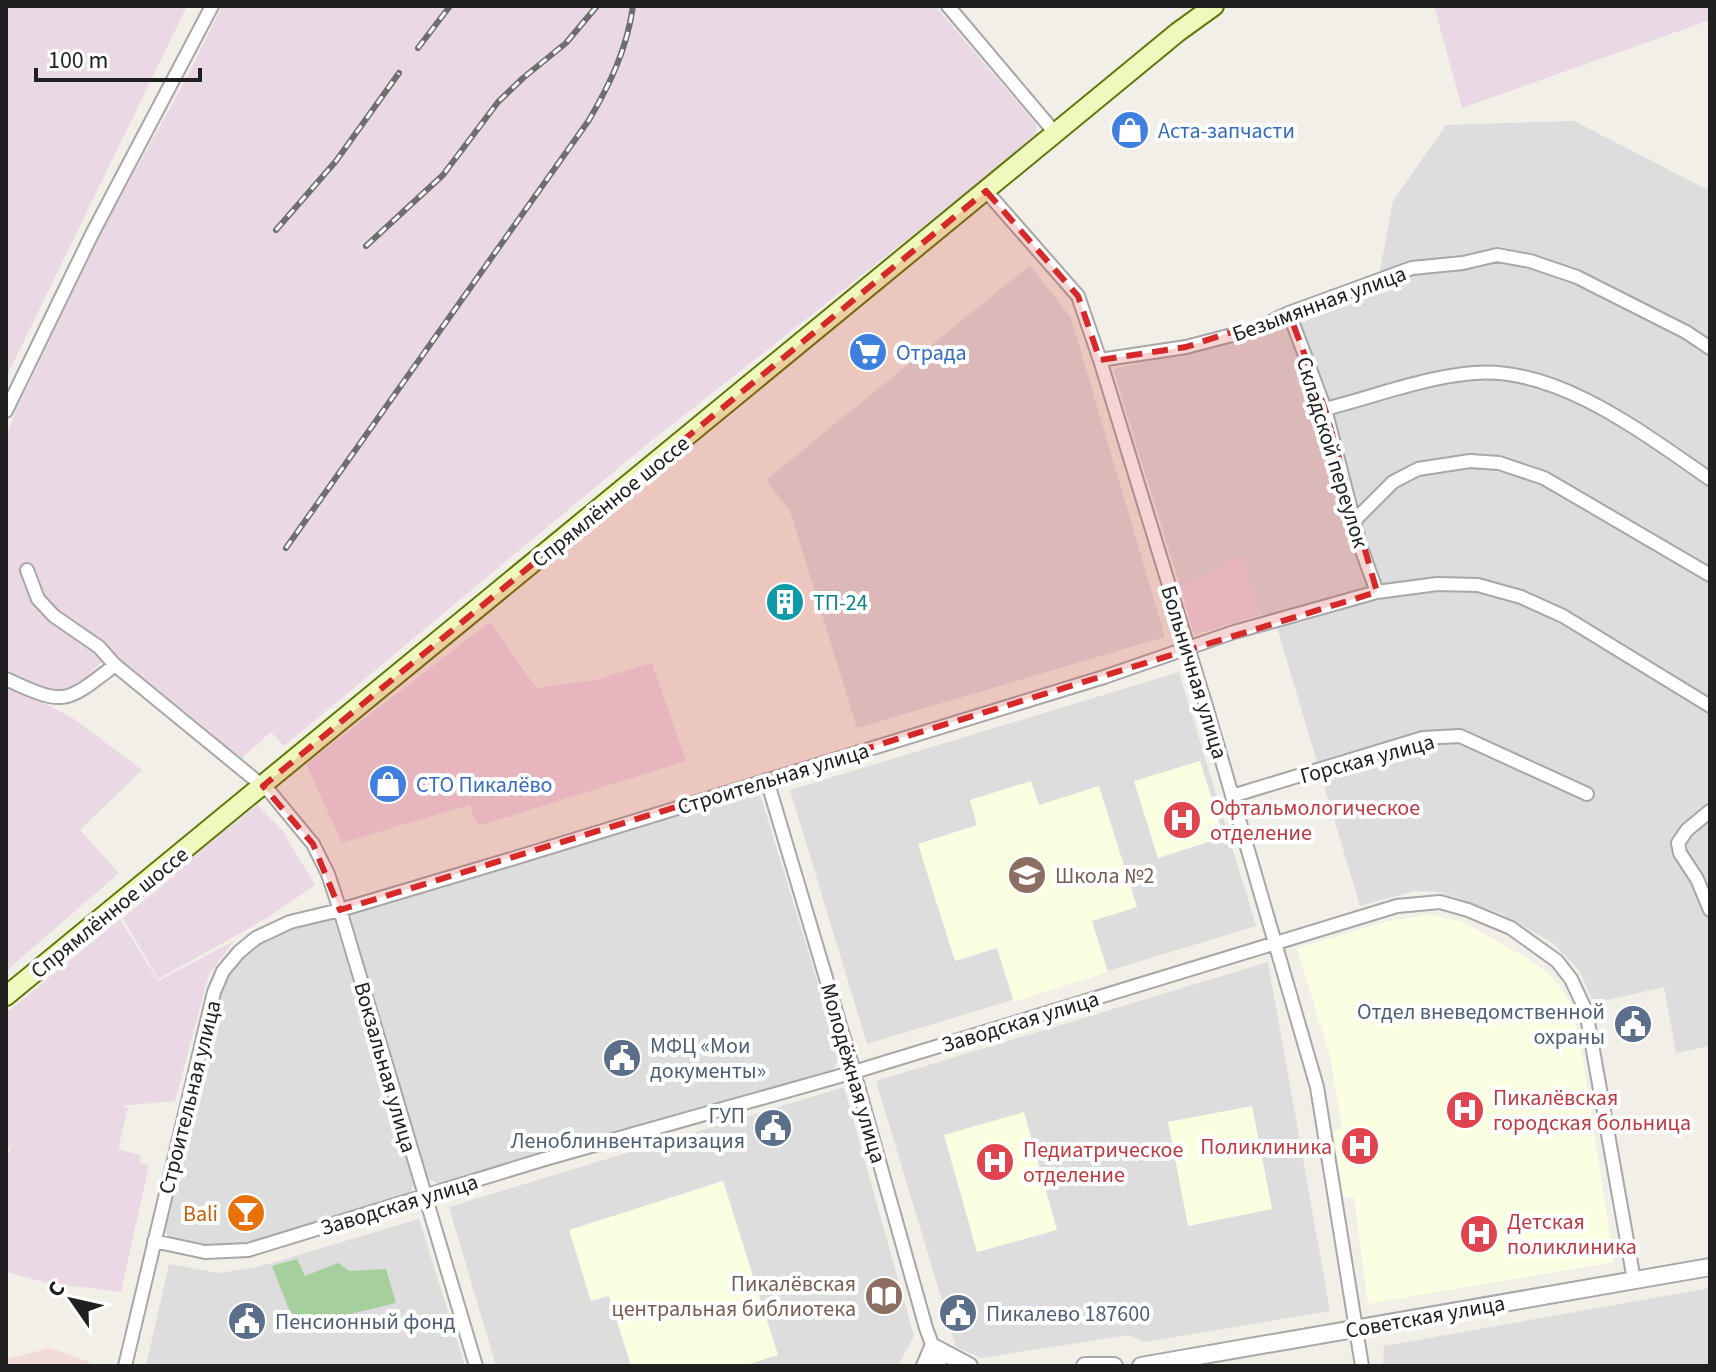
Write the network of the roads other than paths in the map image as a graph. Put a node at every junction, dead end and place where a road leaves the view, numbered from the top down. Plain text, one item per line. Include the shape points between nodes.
1 (212, 6) edge
2 (948, 6) edge
3 (1214, 6) edge
4 (1056, 134) junction
5 (986, 191) junction
6 (1289, 313) junction
7 (1710, 348) edge
8 (1100, 360) junction
9 (1325, 409) junction
10 (6, 411) edge
11 (1710, 479) edge
12 (1355, 520) junction
13 (27, 570) dead end
14 (1710, 575) edge
15 (1377, 592) junction
16 (1188, 648) junction
17 (115, 665) junction
18 (6, 679) edge
19 (1710, 706) edge
20 (767, 780) junction
21 (263, 786) junction
22 (1587, 794) dead end
23 (1232, 796) junction
24 (1710, 811) edge
25 (340, 910) junction
26 (1710, 910) edge
27 (1276, 942) junction
28 (6, 996) edge
29 (854, 1072) junction
30 (424, 1196) junction
31 (154, 1241) junction
32 (1710, 1267) edge
33 (1634, 1280) junction
34 (1356, 1328) junction
35 (933, 1347) junction
36 (125, 1366) edge
37 (476, 1366) edge
38 (925, 1366) edge
39 (940, 1366) edge
40 (969, 1366) edge
41 (1085, 1366) edge
42 (1114, 1366) edge
43 (1141, 1366) edge
44 (1362, 1366) edge

1 - 10 street
2 - 4 street
3 - 4 main road, Спрямлённое шоссе
4 - 5 main road, Спрямлённое шоссе
5 - 8 street, Больничная улица via 1078,296
5 - 21 main road, Спрямлённое шоссе
6 - 7 street, Безымянная улица via 1412,268 1497,255 1577,277
6 - 8 street, Безымянная улица via 1255,329 1186,347
6 - 9 street, Складской переулок
8 - 16 street, Больничная улица
9 - 11 street via 1446,377 1510,374 1555,385 1619,419
9 - 12 street, Складской переулок
12 - 14 street via 1393,482 1418,469 1470,461 1499,463 1544,478
12 - 15 street, Складской переулок
13 - 17 street, Вокзальная улица via 38,599
15 - 16 street, Строительная улица
15 - 19 street, Строительная улица via 1478,585 1521,597 1563,616
16 - 20 street, Строительная улица
16 - 23 street, Больничная улица
17 - 18 street via 77,695 58,700
17 - 21 street, Вокзальная улица
20 - 25 street, Строительная улица
20 - 29 street, Молодёжная улица
21 - 25 street, Вокзальная улица via 313,844
21 - 28 main road, Спрямлённое шоссе
22 - 23 street, Горская улица via 1460,736 1423,738
23 - 27 street, Больничная улица
24 - 26 street via 1678,843
25 - 30 street, Вокзальная улица
25 - 31 street, Строительная улица via 290,922 256,938 223,971 206,1019
27 - 29 street, Заводская улица
27 - 33 street, Заводская улица via 1397,906 1440,902 1511,928 1557,961 1586,1011
27 - 34 street, Больничная улица via 1317,1087
29 - 30 street, Заводская улица
29 - 35 street, Молодёжная улица
30 - 31 street, Заводская улица via 239,1251 205,1252
30 - 37 street, Вокзальная улица
31 - 36 street, Строительная улица
32 - 33 street, Советская улица
33 - 34 street, Советская улица
34 - 43 street, Советская улица
34 - 44 street, Больничная улица
35 - 38 street
35 - 39 street, Молодёжная улица
35 - 40 street
41 - 42 street

